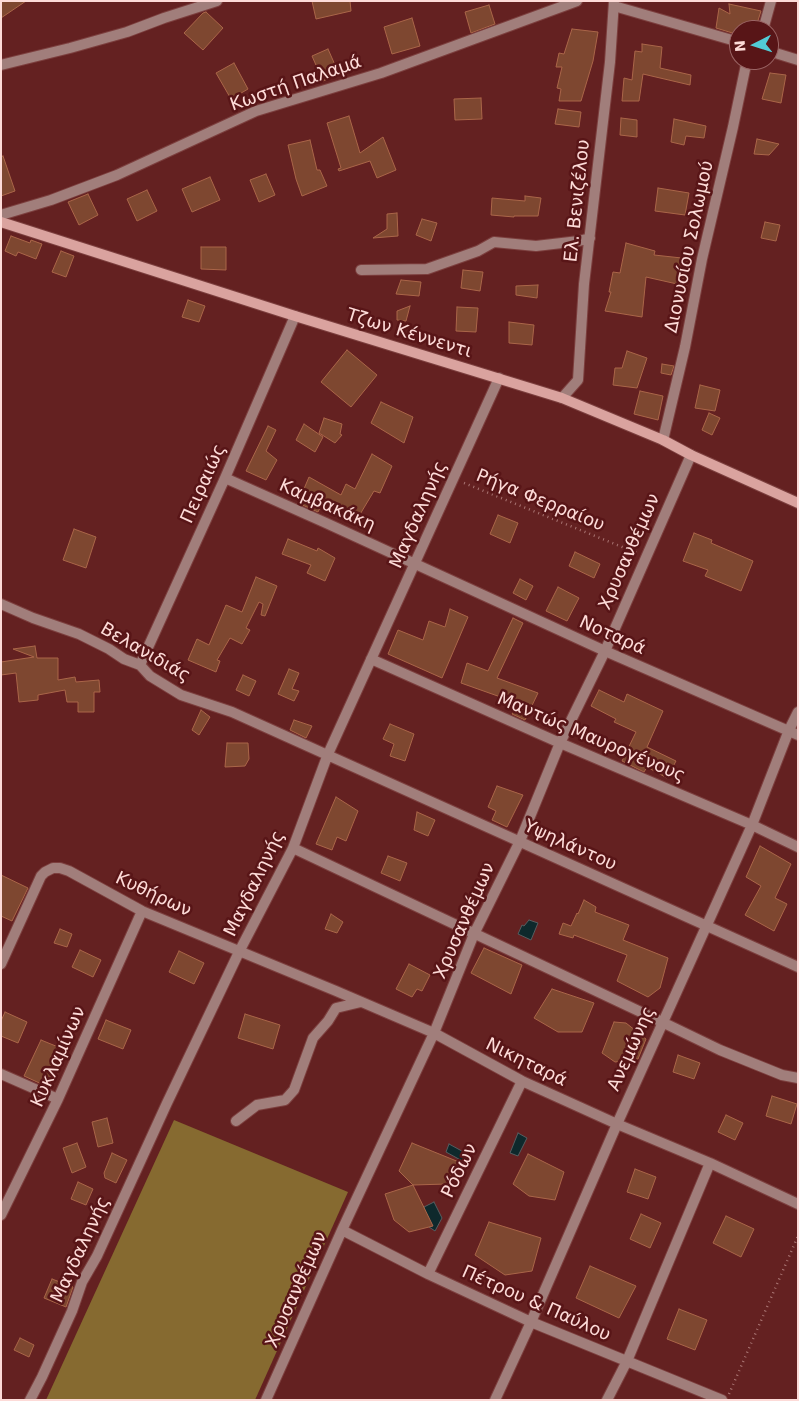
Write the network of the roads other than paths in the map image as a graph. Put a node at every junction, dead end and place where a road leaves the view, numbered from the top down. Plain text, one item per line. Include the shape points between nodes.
1 (217, 1) edge
2 (577, 1) edge
3 (771, 1) edge
4 (614, 4) edge
5 (766, 20) edge
6 (729, 39) edge
7 (779, 54) edge
8 (798, 60) edge
9 (1, 65) edge
10 (745, 70) edge
11 (1, 215) edge
12 (1, 222) edge
13 (590, 238) junction
14 (361, 270) dead end
15 (295, 316) junction
16 (499, 378) junction
17 (562, 398) junction
18 (663, 440) junction
19 (691, 455) junction
20 (225, 478) junction
21 (798, 503) edge
22 (415, 565) junction
23 (1, 604) edge
24 (605, 651) junction
25 (371, 660) junction
26 (140, 665) junction
27 (798, 712) edge
28 (793, 732) edge
29 (560, 743) junction
30 (328, 754) junction
31 (752, 825) junction
32 (520, 841) junction
33 (798, 847) edge
34 (293, 848) junction
35 (142, 911) junction
36 (707, 926) junction
37 (474, 934) junction
38 (240, 950) junction
39 (1, 964) edge
40 (798, 967) edge
41 (361, 1002) junction
42 (662, 1022) junction
43 (434, 1034) junction
44 (1, 1074) edge
45 (798, 1078) edge
46 (522, 1081) junction
47 (58, 1099) junction
48 (236, 1120) dead end
49 (617, 1124) junction
50 (710, 1163) junction
51 (798, 1204) edge
52 (1, 1215) edge
53 (342, 1230) junction
54 (428, 1274) junction
55 (532, 1322) junction
56 (627, 1361) junction
57 (30, 1400) edge
58 (266, 1400) edge
59 (495, 1400) edge
60 (607, 1400) edge
61 (722, 1400) edge

1 - 9 street via 127,32
2 - 11 street, Κωστή Παλαμά via 381,73 256,111 116,175
3 - 5 street
4 - 6 street
4 - 13 street, Ελ. Βενιζέλου
7 - 8 street
10 - 18 street, Διονυσίου Σολωμού
12 - 15 street, Τζων Κέννεντι
13 - 14 street via 536,246 494,242 427,269
13 - 17 street, Ελ. Βενιζέλου via 578,380
15 - 16 street, Τζων Κέννεντι
15 - 20 street, Πειραιώς
16 - 17 street, Τζων Κέννεντι
16 - 22 street, Μαγδαληνής
17 - 18 street, Τζων Κέννεντι
18 - 19 street, Τζων Κέννεντι
19 - 21 street, Τζων Κέννεντι
19 - 24 street, Χρυσανθέμων
20 - 22 street, Καμβακάκη
20 - 26 street, Πειραιώς
22 - 24 street, Νοταρά
22 - 25 street, Μαγδαληνής
23 - 26 street, Βελανιδιάς via 79,634
24 - 28 street, Νοταρά
24 - 29 street, Χρυσανθέμων
25 - 29 street, Μαντώς Μαυρογένους
25 - 30 street, Μαγδαληνής
26 - 30 street, Βελανιδιάς via 150,676 181,695 232,712
27 - 28 street, Ανεμώνης
28 - 31 street, Ανεμώνης
29 - 31 street, Μαντώς Μαυρογένους
29 - 32 street, Χρυσανθέμων
30 - 32 street, Υψηλάντου
30 - 34 street, Μαγδαληνής
31 - 33 street, Μαντώς Μαυρογένους
31 - 36 street, Ανεμώνης
32 - 36 street, Υψηλάντου
32 - 37 street, Χρυσανθέμων
34 - 37 street
34 - 38 street, Μαγδαληνής
35 - 38 street, Κυθήρων
35 - 39 street, Κυθήρων via 69,870 53,868 41,876
35 - 47 street, Κυκλαμίνων
36 - 40 street, Υψηλάντου
36 - 42 street, Ανεμώνης
37 - 42 street
37 - 43 street, Χρυσανθέμων
38 - 41 street, Νικηταρά
38 - 57 street, Μαγδαληνής via 82,1282 72,1311
41 - 43 street, Νικηταρά
41 - 48 street via 336,1008 313,1038 294,1090 285,1100 257,1106
42 - 45 street via 782,1076
42 - 49 street, Ανεμώνης
43 - 46 street, Νικηταρά
43 - 53 street, Χρυσανθέμων
44 - 47 street
46 - 49 street, Νικηταρά
46 - 54 street, Ρόδων
47 - 52 street, Κυκλαμίνων
49 - 50 street, Νικηταρά
49 - 55 street, Ανεμώνης
50 - 51 street, Νικηταρά
50 - 56 street
53 - 54 street, Πέτρου & Παύλου
53 - 58 street, Χρυσανθέμων
54 - 55 street, Πέτρου & Παύλου
55 - 56 street, Πέτρου & Παύλου
55 - 59 street, Ανεμώνης
56 - 60 street
56 - 61 street, Πέτρου & Παύλου

